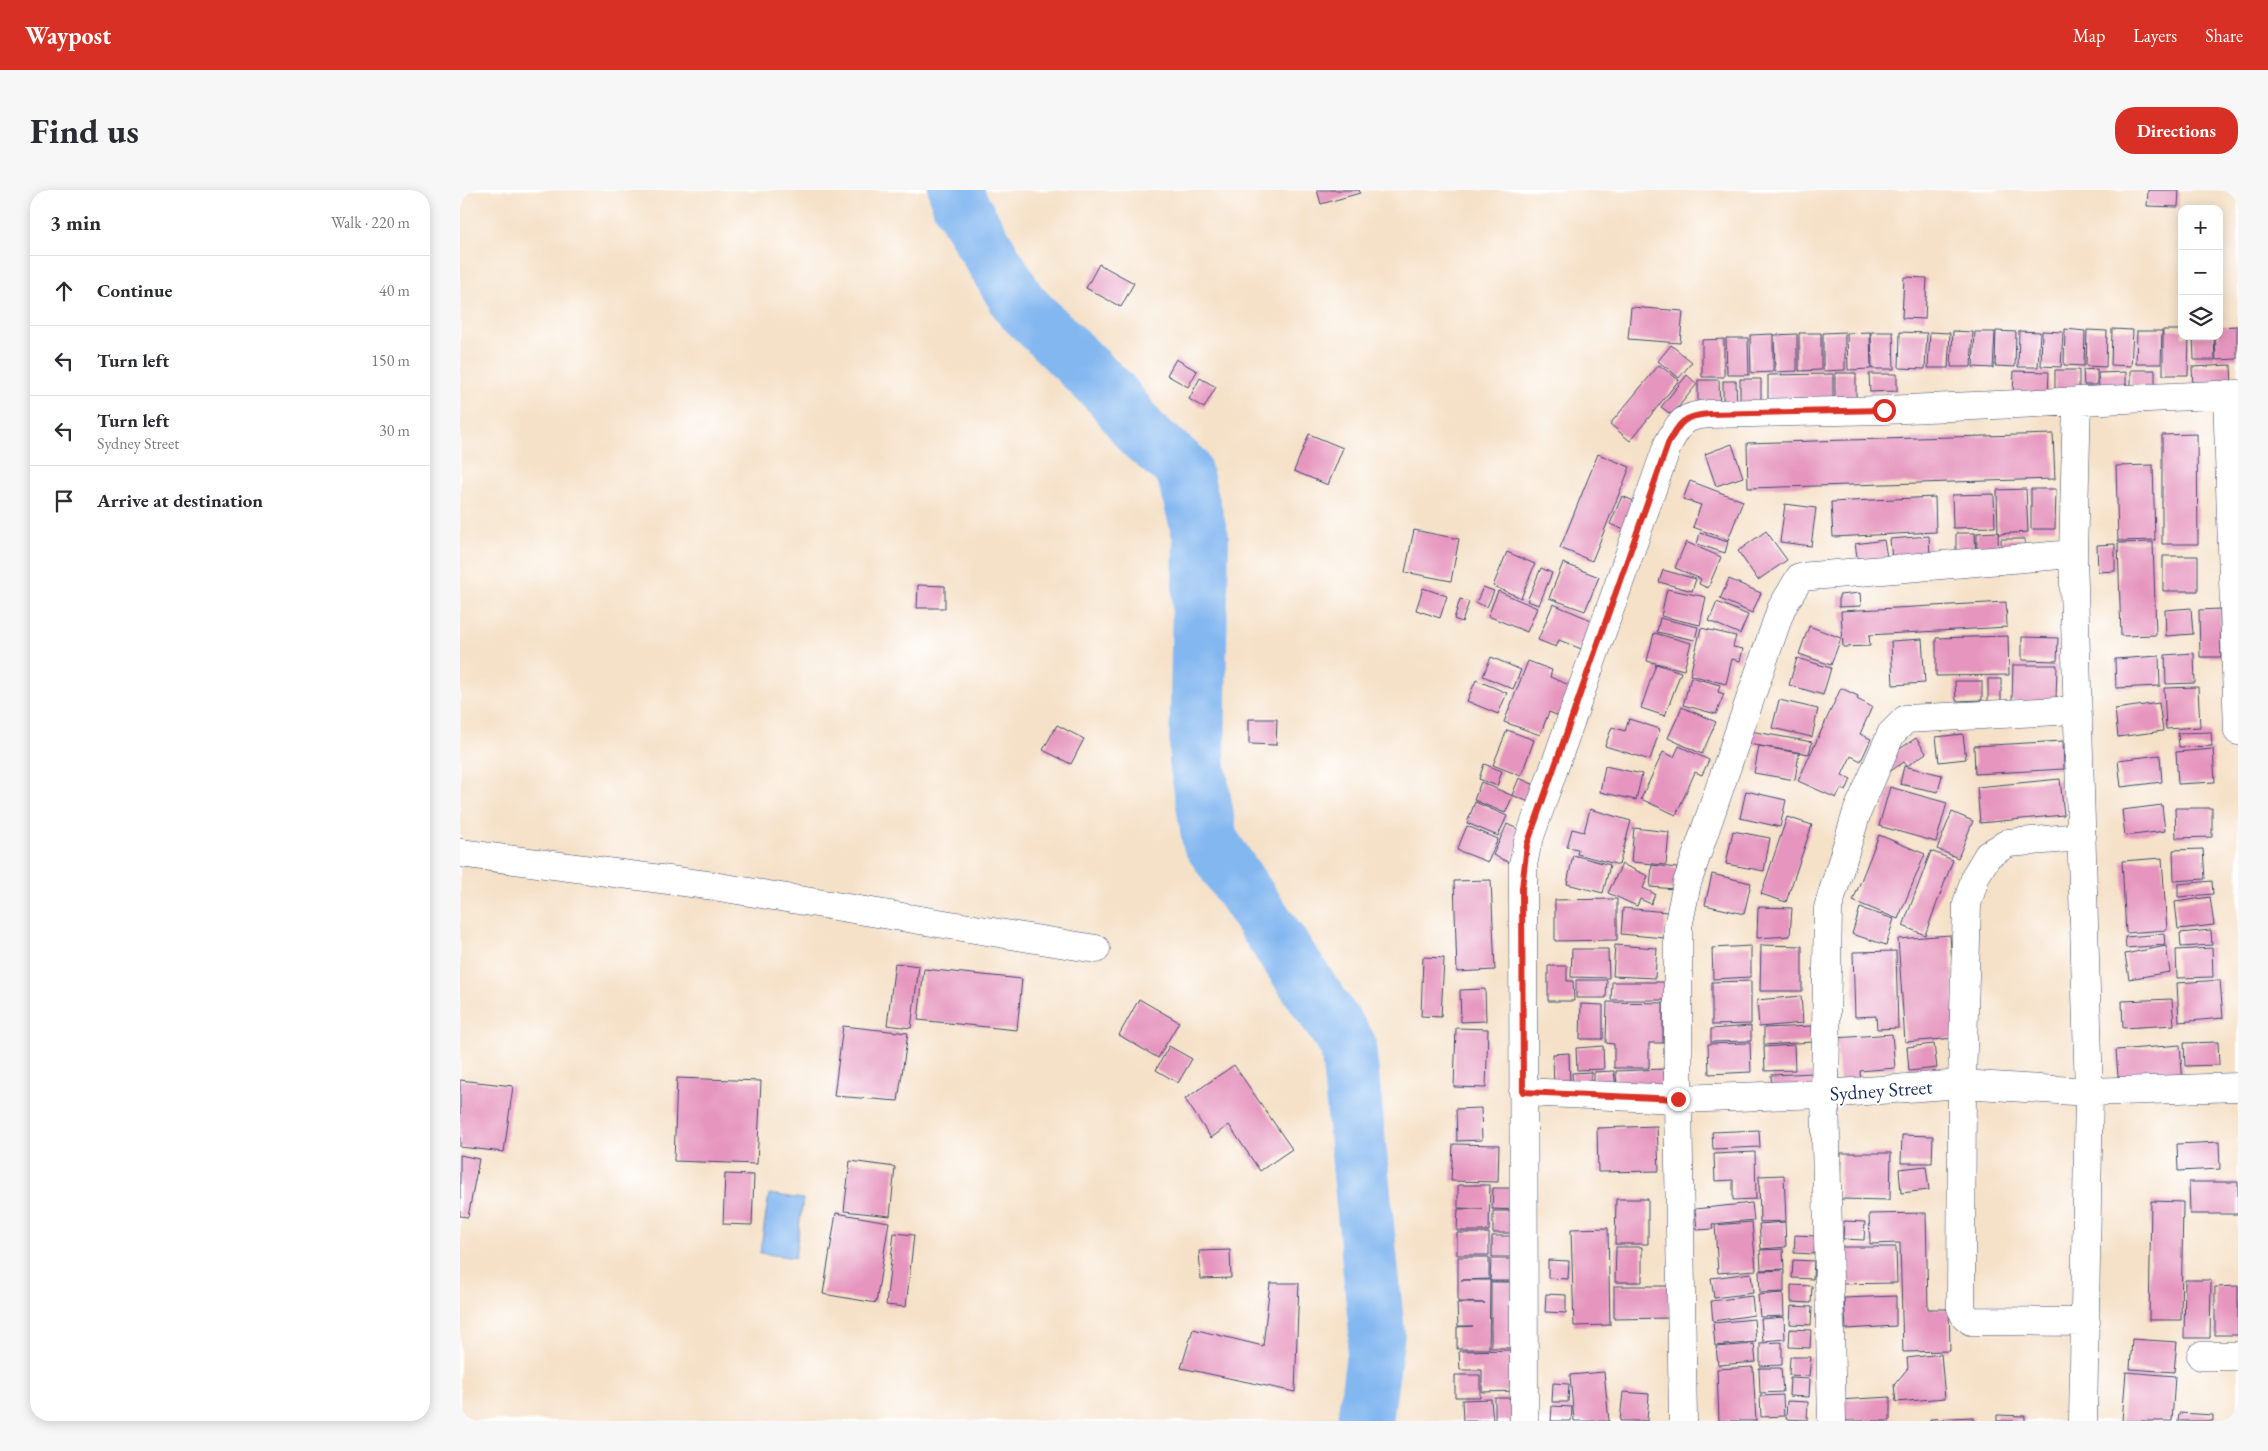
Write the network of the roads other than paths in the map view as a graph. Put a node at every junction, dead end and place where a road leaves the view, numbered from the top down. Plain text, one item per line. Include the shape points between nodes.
1 (2232, 394) edge
2 (2077, 401) junction
3 (2073, 554) junction
4 (2076, 710) junction
5 (2238, 731) edge
6 (2082, 836) junction
7 (460, 852) edge
8 (1096, 949) dead end
9 (1962, 1084) junction
10 (2238, 1087) edge
11 (1523, 1092) junction
12 (2089, 1092) junction
13 (1825, 1094) junction
14 (1678, 1099) junction
15 (2086, 1322) junction
16 (2201, 1356) dead end
17 (2238, 1356) edge
18 (1524, 1421) edge
19 (1683, 1421) edge
20 (1832, 1421) edge
21 (2083, 1421) edge

1 - 2 street
1 - 5 street
2 - 3 street
2 - 11 street via 1709,414 1690,416 1678,425 1664,454 1527,845 1522,888
3 - 4 street
3 - 14 street via 1800,577 1781,609 1687,883 1678,927
4 - 6 street
4 - 13 street via 1906,719 1891,734 1857,812 1828,908
6 - 9 street via 2008,843 1988,854 1976,875 1967,904
6 - 12 street
7 - 8 street via 707,885
9 - 12 street, Sydney Street
9 - 13 street, Sydney Street
9 - 15 street via 1961,1308 1965,1316 1971,1321
10 - 12 street, Sydney Street
11 - 14 street, Sydney Street
11 - 18 street
12 - 15 street
13 - 14 street, Sydney Street
13 - 20 street
14 - 19 street
15 - 21 street
16 - 17 street

